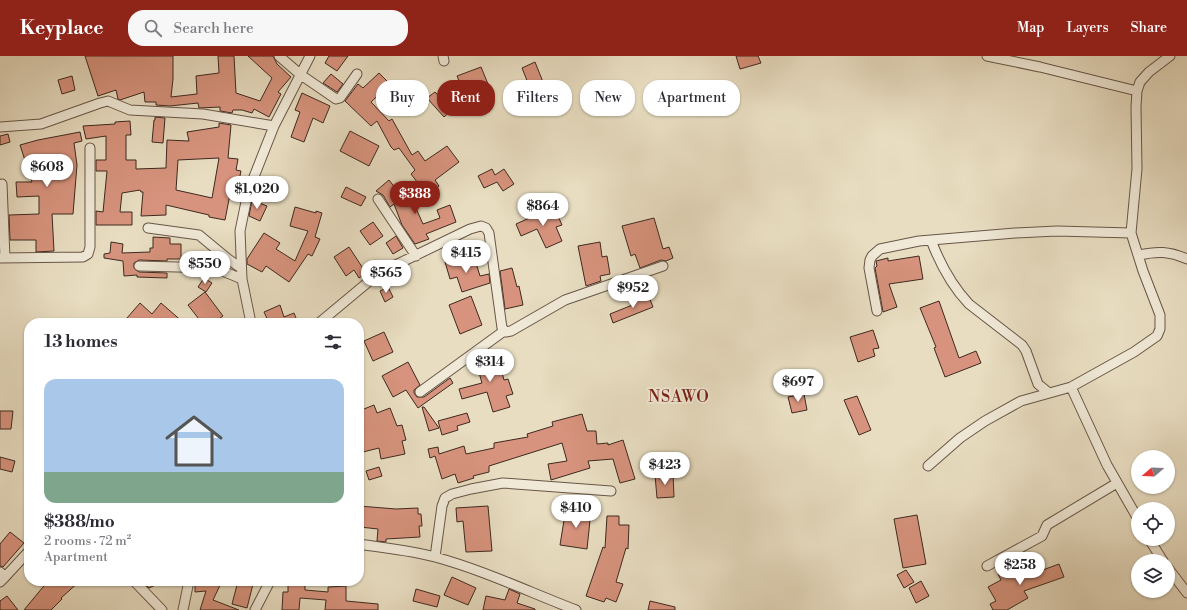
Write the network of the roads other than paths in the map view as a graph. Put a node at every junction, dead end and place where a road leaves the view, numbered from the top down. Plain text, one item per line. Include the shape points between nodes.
1 (279, 56) edge
2 (310, 56) edge
3 (987, 56) edge
4 (1170, 56) edge
5 (357, 74) dead end
6 (301, 75) junction
7 (1137, 91) junction
8 (274, 126) junction
9 (0, 127) edge
10 (90, 148) dead end
11 (2, 184) dead end
12 (378, 199) dead end
13 (148, 228) dead end
14 (1131, 233) junction
15 (931, 240) junction
16 (1139, 255) junction
17 (416, 256) junction
18 (2, 258) edge
19 (1187, 259) edge
20 (139, 266) dead end
21 (663, 266) dead end
22 (241, 268) junction
23 (242, 278) junction
24 (877, 311) dead end
25 (251, 318) edge
26 (324, 318) edge
27 (504, 331) junction
28 (1071, 386) junction
29 (420, 392) dead end
30 (1049, 393) junction
31 (928, 466) dead end
32 (1117, 483) junction
33 (612, 491) dead end
34 (1131, 507) edge
35 (364, 545) edge
36 (24, 556) edge
37 (435, 557) junction
38 (987, 566) dead end
39 (2, 577) edge
40 (1175, 577) edge
41 (139, 586) edge
42 (188, 586) edge
43 (267, 586) edge
44 (1187, 593) edge
45 (162, 610) edge
46 (183, 610) edge
47 (255, 610) edge
48 (576, 610) edge

1 - 6 street
2 - 6 street
3 - 7 street
4 - 7 street via 1149,72 1140,82
5 - 6 street via 340,98 336,99
6 - 8 street
7 - 14 street via 1137,169
8 - 9 street via 203,114 130,110 108,101 42,124
8 - 22 street via 248,192 240,230
10 - 18 street via 88,254 83,257
11 - 18 street
12 - 17 street
13 - 22 street via 200,235
14 - 15 street via 1057,231
14 - 16 street
15 - 24 street via 887,247 872,256 869,268
15 - 30 street via 937,257 964,299 1022,345 1038,384
16 - 19 street via 1166,252
16 - 28 street via 1160,315 1159,333 1134,352
17 - 26 street via 379,273
17 - 27 street via 470,229 480,226 486,228 489,233
20 - 23 street via 216,268
21 - 27 street via 569,298 511,331
22 - 23 street
23 - 25 street
27 - 29 street
28 - 30 street
28 - 32 street
30 - 31 street via 1021,401 985,421 960,438
32 - 34 street
32 - 38 street via 1047,525 1042,536
33 - 37 street via 503,483 452,494 445,498 442,506
35 - 37 street
36 - 39 street
37 - 48 street via 464,565
40 - 44 street
41 - 45 street
42 - 46 street
43 - 47 street

